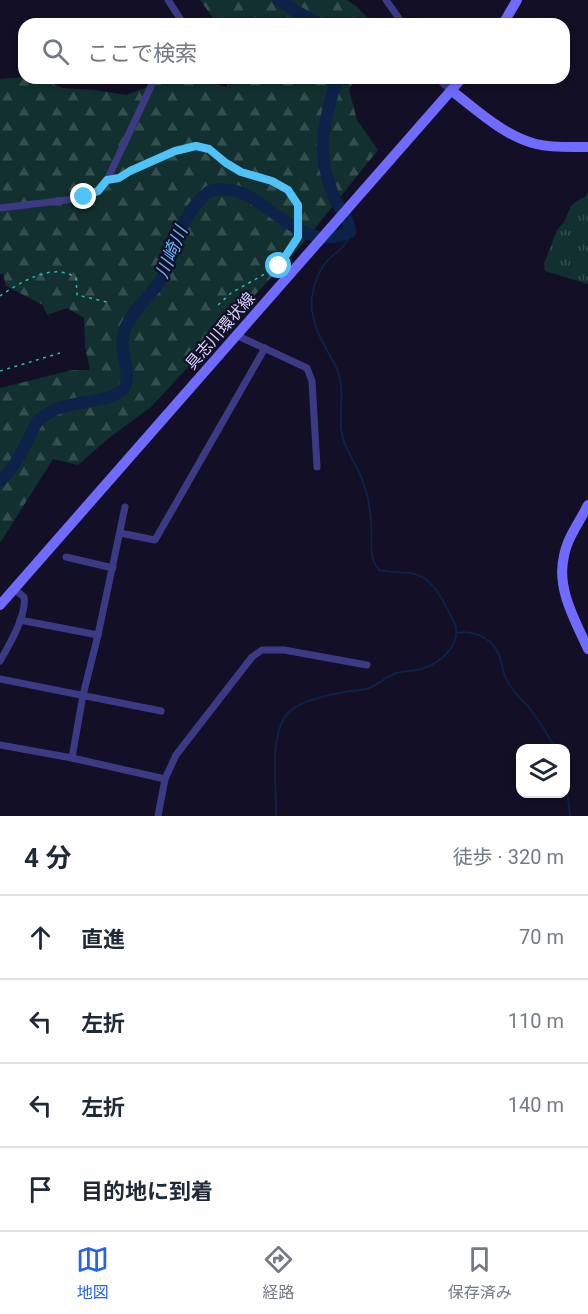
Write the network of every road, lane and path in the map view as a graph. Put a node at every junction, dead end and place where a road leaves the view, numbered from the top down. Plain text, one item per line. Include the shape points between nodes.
1 (168, 0) edge
2 (386, 0) edge
3 (517, 0) edge
4 (181, 18) edge
5 (399, 18) edge
6 (506, 18) edge
7 (152, 84) edge
8 (444, 84) edge
9 (457, 84) edge
10 (452, 91) junction
11 (588, 147) edge
12 (107, 180) junction
13 (0, 208) edge
14 (0, 296) edge
15 (107, 303) dead end
16 (217, 306) dead end
17 (236, 335) junction
18 (265, 348) junction
19 (60, 353) dead end
20 (0, 371) edge
21 (318, 467) dead end
22 (588, 505) edge
23 (126, 507) dead end
24 (120, 533) junction
25 (66, 557) dead end
26 (113, 568) junction
27 (14, 589) junction
28 (0, 605) edge
29 (20, 620) junction
30 (98, 635) junction
31 (588, 649) edge
32 (0, 661) edge
33 (367, 665) dead end
34 (0, 679) edge
35 (83, 695) junction
36 (160, 711) dead end
37 (0, 746) edge
38 (72, 758) junction
39 (165, 779) junction
40 (158, 816) edge

1 - 4 street
2 - 5 street
3 - 6 main road
7 - 12 street
8 - 10 street
9 - 10 main road, 具志川環状線
10 - 11 main road via 524,140 547,146
10 - 17 main road, 具志川環状線
12 - 13 street via 98,191 84,197
12 - 16 path via 196,146 209,149 241,172 288,190 298,205 298,237 279,266 231,293
14 - 15 path via 43,273 62,272 76,278 77,295
17 - 18 street
17 - 27 main road, 具志川環状線
18 - 21 street via 307,368 312,381
18 - 24 street via 155,540
19 - 20 path
22 - 31 main road via 568,542 562,577
23 - 24 street
24 - 26 street
25 - 26 street
26 - 30 street
27 - 28 main road, 具志川環状線
27 - 29 street via 24,597
29 - 30 street
29 - 32 street
30 - 35 street
33 - 39 street via 284,650 262,650 252,657 176,755
34 - 35 street
35 - 36 street
35 - 38 street
37 - 38 street
38 - 39 street
39 - 40 street

